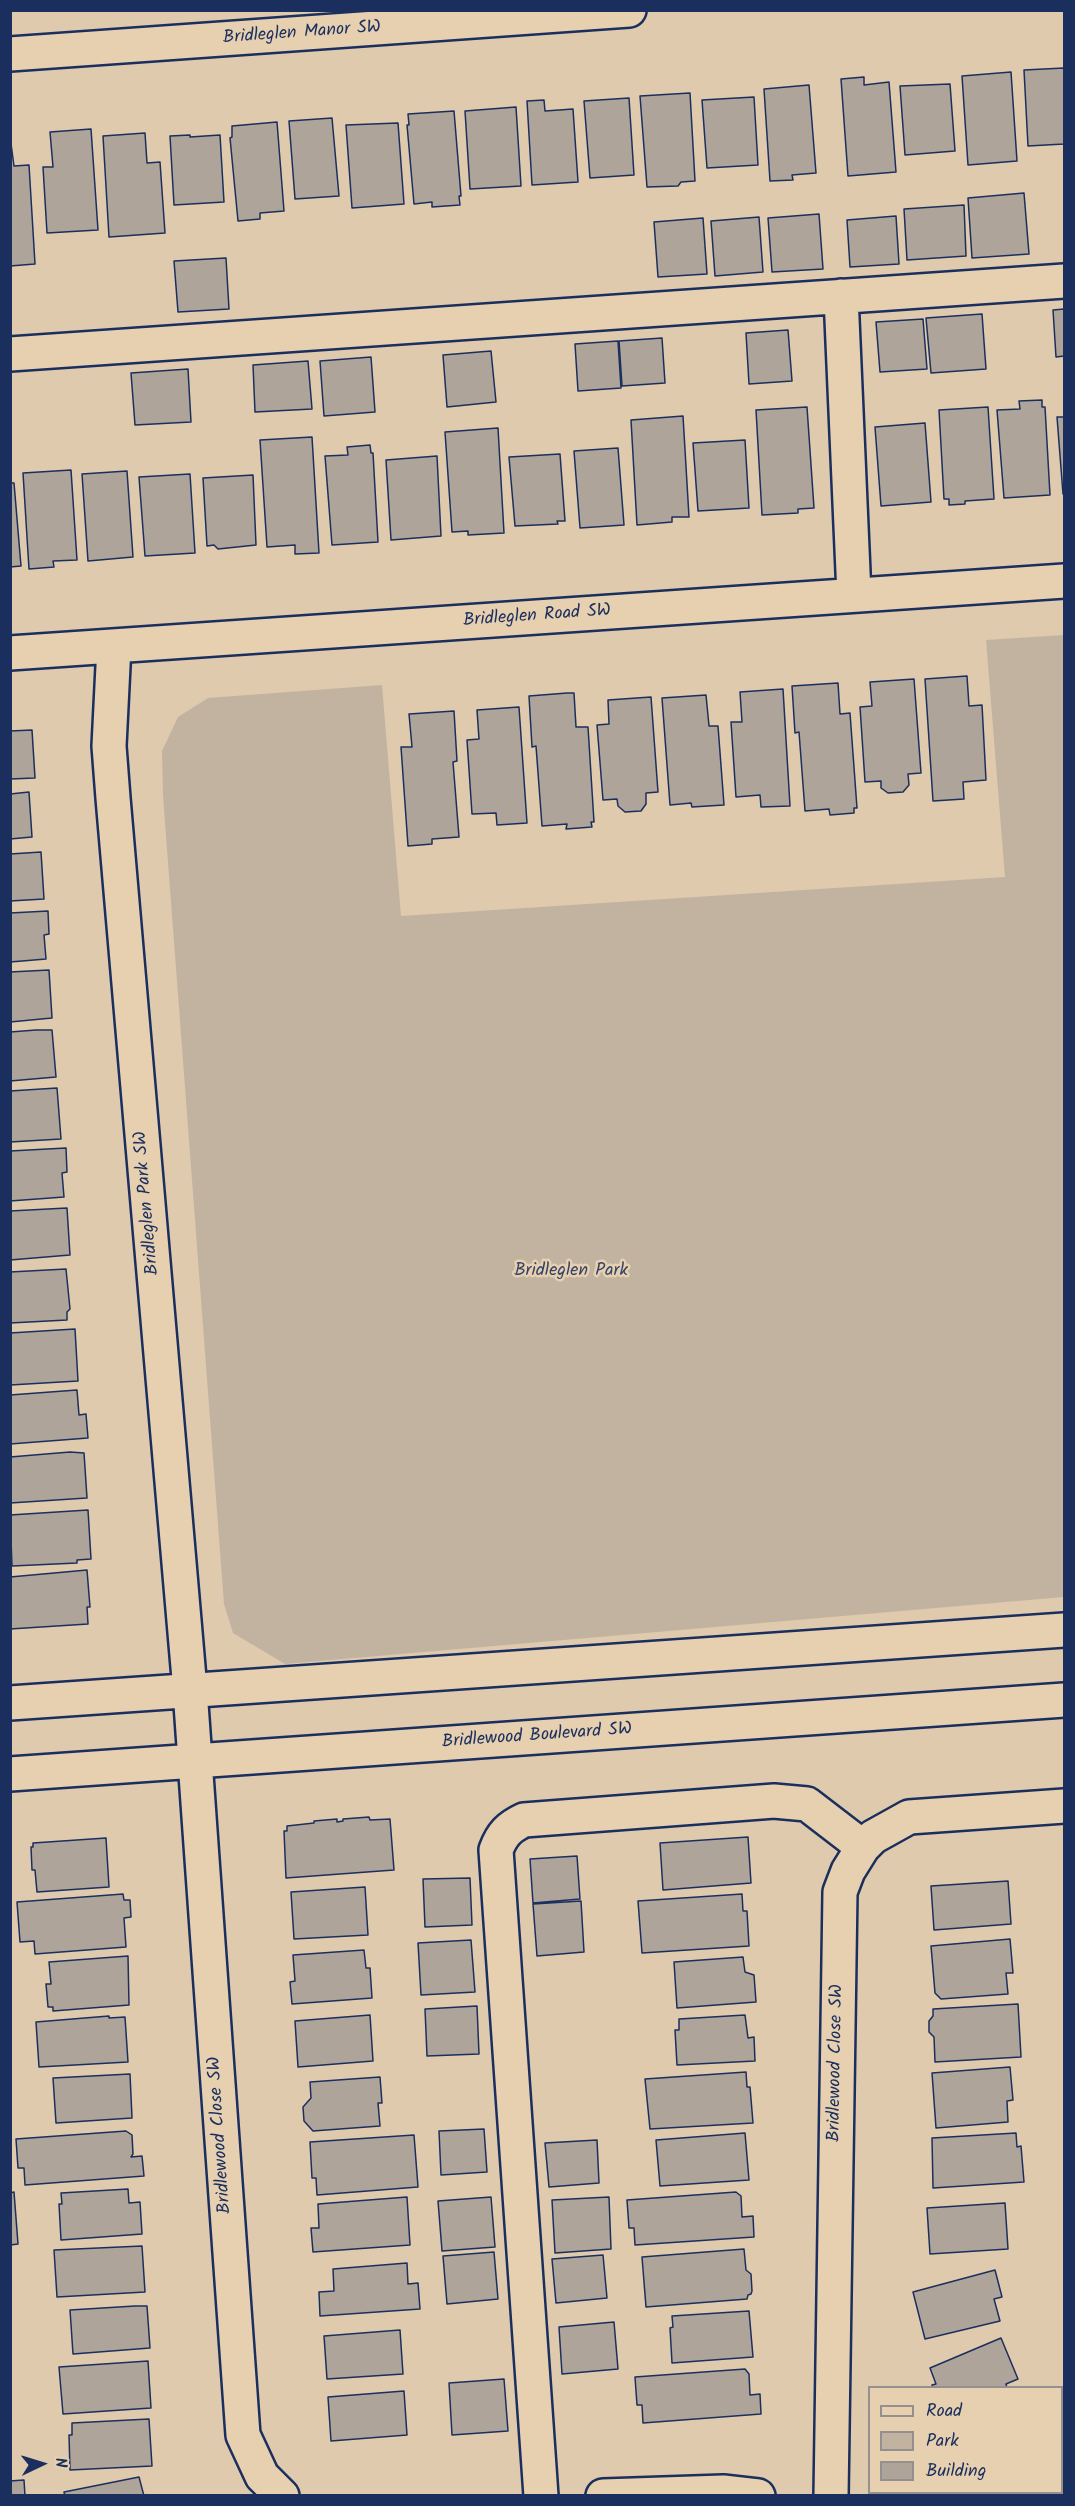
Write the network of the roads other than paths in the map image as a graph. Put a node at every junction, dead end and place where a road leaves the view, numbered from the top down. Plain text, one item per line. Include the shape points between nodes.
1 (629, 10) edge
2 (10, 54) edge
3 (1065, 281) edge
4 (841, 296) junction
5 (10, 354) edge
6 (1065, 580) edge
7 (854, 595) junction
8 (114, 646) junction
9 (10, 653) edge
10 (1065, 1629) edge
11 (190, 1690) junction
12 (1065, 1700) edge
13 (10, 1703) edge
14 (194, 1761) junction
15 (10, 1774) edge
16 (1065, 1806) edge
17 (863, 1847) junction
18 (282, 2496) edge
19 (541, 2496) edge
20 (603, 2496) edge
21 (758, 2496) edge
22 (831, 2496) edge

1 - 2 street, Bridleglen Manor SW
3 - 4 street
4 - 5 street
4 - 7 street
6 - 7 street, Bridleglen Road SW
7 - 8 street, Bridleglen Road SW
8 - 9 street, Bridleglen Road SW
8 - 11 street, Bridleglen Park SW via 109,746
10 - 11 street
11 - 13 street
11 - 14 street, Bridleglen Park SW
12 - 14 street, Bridlewood Boulevard SW
14 - 15 street, Bridlewood Boulevard SW
14 - 18 street, Bridlewood Close SW via 243,2435 261,2476
16 - 17 street, Bridlewood Close SW via 909,1817
17 - 19 street via 807,1804 774,1801 524,1820 501,1837 496,1850
17 - 22 street, Bridlewood Close SW via 840,1892
20 - 21 street via 723,2492

